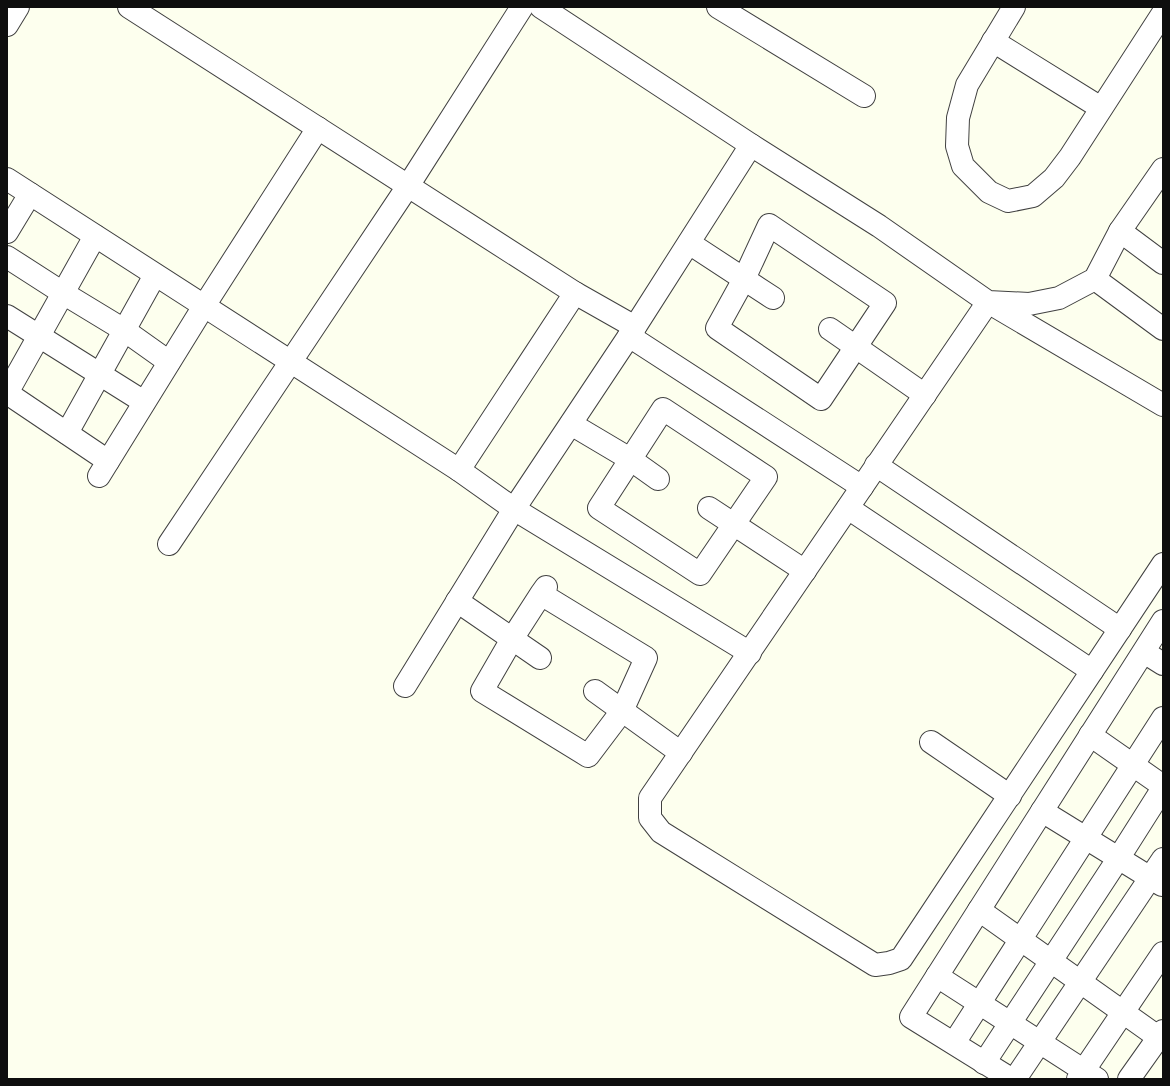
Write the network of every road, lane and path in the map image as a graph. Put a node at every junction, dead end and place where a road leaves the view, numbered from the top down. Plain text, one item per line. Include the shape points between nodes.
1 (18, 7) edge
2 (129, 7) edge
3 (522, 7) edge
4 (541, 7) edge
5 (718, 7) edge
6 (1014, 7) edge
7 (1163, 13) edge
8 (7, 25) edge
9 (993, 42) junction
10 (864, 96) dead end
11 (1101, 108) junction
12 (318, 128) junction
13 (751, 145) junction
14 (7, 179) edge
15 (1160, 181) edge
16 (408, 186) junction
17 (30, 194) junction
18 (1120, 231) junction
19 (7, 232) edge
20 (95, 236) junction
21 (689, 243) junction
22 (7, 257) edge
23 (1163, 263) edge
24 (155, 275) junction
25 (744, 279) junction
26 (1095, 280) junction
27 (63, 293) junction
28 (575, 293) junction
29 (773, 298) dead end
30 (988, 302) junction
31 (204, 306) junction
32 (7, 316) edge
33 (830, 328) dead end
34 (1163, 329) edge
35 (124, 330) junction
36 (632, 331) junction
37 (40, 336) junction
38 (856, 347) junction
39 (169, 362) junction
40 (291, 362) junction
41 (100, 374) junction
42 (7, 393) edge
43 (925, 395) junction
44 (144, 402) junction
45 (1163, 405) edge
46 (571, 424) junction
47 (67, 433) junction
48 (630, 459) junction
49 (876, 465) junction
50 (459, 470) junction
51 (658, 479) dead end
52 (862, 487) junction
53 (709, 508) dead end
54 (848, 508) junction
55 (514, 509) junction
56 (734, 524) junction
57 (170, 544) dead end
58 (1163, 564) edge
59 (805, 571) junction
60 (457, 601) junction
61 (1163, 622) edge
62 (1120, 629) junction
63 (512, 639) junction
64 (1144, 652) junction
65 (750, 653) junction
66 (540, 658) dead end
67 (1163, 664) edge
68 (1092, 671) junction
69 (405, 686) dead end
70 (595, 691) dead end
71 (622, 711) junction
72 (1163, 718) edge
73 (1090, 735) junction
74 (931, 742) dead end
75 (682, 753) junction
76 (1133, 765) junction
77 (1163, 787) edge
78 (1010, 796) junction
79 (1042, 811) junction
80 (1086, 839) junction
81 (1118, 859) junction
82 (1163, 860) edge
83 (1156, 882) edge
84 (979, 910) junction
85 (1021, 939) junction
86 (1163, 953) edge
87 (1051, 961) junction
88 (937, 976) junction
89 (1080, 982) junction
90 (980, 1004) junction
91 (1123, 1013) junction
92 (1010, 1023) junction
93 (1161, 1034) edge
94 (1040, 1042) junction
95 (954, 1043) junction
96 (984, 1062) junction
97 (1086, 1076) edge
98 (1011, 1079) edge
99 (1015, 1079) edge
100 (1129, 1079) edge

1 - 8 street
2 - 12 street
3 - 16 street
4 - 13 street
5 - 10 street
6 - 9 street
7 - 11 street
9 - 11 street
9 - 11 street via 967,85 958,118 957,146 963,166 988,192 1008,201 1033,196 1054,178
12 - 16 street
12 - 31 street
13 - 21 street
13 - 30 street via 879,226
14 - 17 street
15 - 18 street
16 - 28 street
16 - 40 street
17 - 19 street
17 - 20 street
18 - 23 street
18 - 26 street
20 - 24 street
20 - 27 street
21 - 25 street
21 - 36 street
22 - 27 street
24 - 31 street
24 - 35 street
25 - 29 street
25 - 38 street via 717,328 820,399
25 - 38 street via 769,225 885,303
26 - 30 street via 1059,298 1029,304
26 - 34 street
27 - 35 street
27 - 37 street
28 - 36 street
28 - 50 street
30 - 43 street
30 - 45 street
31 - 39 street
31 - 40 street
32 - 37 street
33 - 38 street
35 - 39 street
35 - 41 street
36 - 46 street
36 - 52 street
37 - 41 street
37 - 42 street
38 - 43 street
39 - 44 street
40 - 50 street
40 - 57 street
41 - 44 street
41 - 47 street
42 - 47 street
43 - 49 street
44 - 47 street via 103,468
46 - 48 street
46 - 55 street
48 - 51 street
48 - 56 street via 599,508 700,574
48 - 56 street via 663,409 766,477
49 - 52 street
49 - 62 street
50 - 55 street
52 - 54 street
53 - 56 street
54 - 59 street
54 - 68 street
55 - 60 street
55 - 65 street
56 - 59 street
58 - 62 street
59 - 65 street
60 - 63 street
60 - 69 street
61 - 64 street
62 - 68 street
63 - 66 street
63 - 71 street via 544,591 646,658
63 - 71 street via 482,691 588,756
64 - 67 street
64 - 73 street
65 - 75 street
68 - 78 street
70 - 71 street
71 - 75 street
72 - 76 street
73 - 76 street
73 - 79 street
74 - 78 street
75 - 78 street via 650,798 650,818 661,832 875,965 901,959
76 - 77 street
76 - 80 street
77 - 81 street
79 - 80 street
79 - 84 street
80 - 81 street
80 - 85 street
81 - 83 street
81 - 87 street
82 - 83 street
83 - 89 street
84 - 85 street
84 - 88 street
85 - 87 street
85 - 90 street
86 - 91 street
87 - 89 street
87 - 92 street
88 - 90 street
88 - 95 street via 911,1017
89 - 91 street
89 - 94 street
90 - 92 street
90 - 95 street
91 - 93 street
91 - 97 street
92 - 94 street
92 - 96 street
93 - 100 street
94 - 97 street
94 - 99 street
95 - 96 street
96 - 98 street

